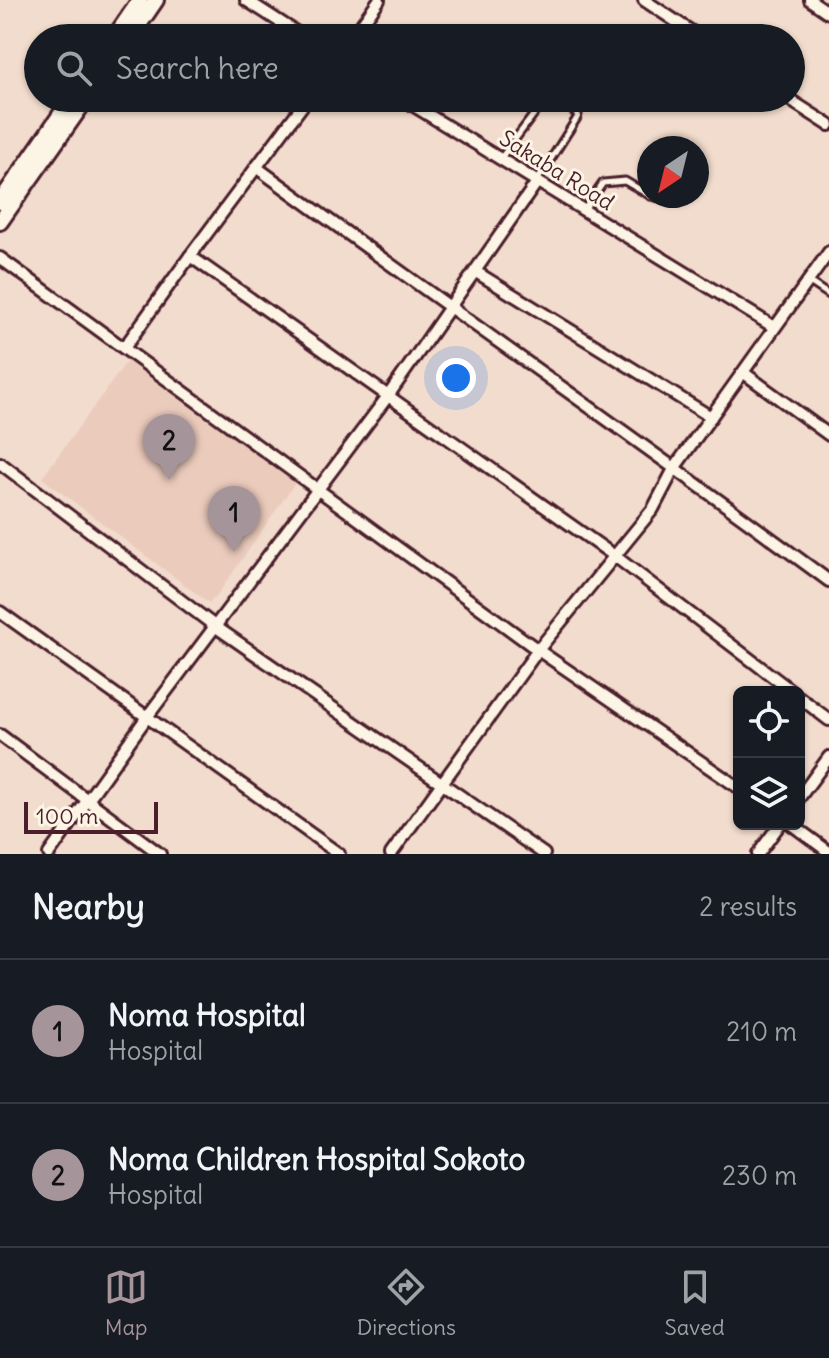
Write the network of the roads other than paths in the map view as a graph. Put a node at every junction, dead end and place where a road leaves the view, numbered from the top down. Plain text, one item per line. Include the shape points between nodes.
1 (140, 0) edge
2 (156, 0) edge
3 (246, 0) edge
4 (379, 0) edge
5 (644, 0) edge
6 (810, 0) edge
7 (829, 13) edge
8 (124, 24) edge
9 (140, 24) edge
10 (283, 24) edge
11 (362, 24) edge
12 (680, 24) edge
13 (805, 110) edge
14 (62, 112) edge
15 (77, 112) edge
16 (297, 112) edge
17 (424, 112) edge
18 (535, 112) edge
19 (574, 112) edge
20 (829, 125) edge
21 (500, 158) junction
22 (256, 167) junction
23 (537, 182) junction
24 (637, 188) edge
25 (0, 202) edge
26 (583, 210) junction
27 (0, 222) edge
28 (829, 252) edge
29 (190, 256) junction
30 (0, 258) edge
31 (476, 272) junction
32 (808, 281) junction
33 (829, 295) edge
34 (450, 308) junction
35 (774, 327) junction
36 (124, 348) junction
37 (744, 373) junction
38 (388, 396) junction
39 (711, 417) junction
40 (829, 435) edge
41 (0, 463) edge
42 (675, 467) junction
43 (316, 488) junction
44 (616, 557) junction
45 (829, 581) edge
46 (0, 612) edge
47 (216, 627) junction
48 (538, 650) junction
49 (785, 686) edge
50 (805, 702) edge
51 (147, 717) junction
52 (829, 720) edge
53 (0, 735) edge
54 (829, 757) edge
55 (440, 783) junction
56 (733, 784) edge
57 (805, 790) edge
58 (88, 801) junction
59 (776, 830) edge
60 (799, 830) edge
61 (829, 852) edge
62 (49, 854) edge
63 (160, 854) edge
64 (339, 854) edge
65 (391, 854) edge
66 (544, 854) edge
67 (758, 854) edge

1 - 8 main road
2 - 9 main road
3 - 10 street
4 - 11 street
5 - 12 street
6 - 7 street
13 - 20 street
14 - 25 main road
15 - 27 main road
16 - 22 street
17 - 21 street, Sakaba Road
18 - 21 lane
19 - 23 lane via 577,118
21 - 23 street, Sakaba Road
22 - 29 street
22 - 34 street
23 - 26 street, Sakaba Road
23 - 31 street
24 - 26 lane via 625,181 603,183
26 - 35 street, Sakaba Road
28 - 32 street
29 - 36 street
29 - 38 street
30 - 36 street
31 - 34 street
31 - 39 street
32 - 33 lane
32 - 35 street
34 - 38 street
34 - 42 street
35 - 37 street
36 - 43 street
37 - 39 street
37 - 40 street
38 - 43 street
38 - 44 street
39 - 42 street
41 - 47 street
42 - 44 street via 653,509
42 - 45 street
43 - 47 street
43 - 48 street
44 - 48 street
44 - 49 street
46 - 51 street
47 - 51 street
47 - 55 street
48 - 55 street
48 - 56 street
50 - 52 street
51 - 58 street
51 - 64 street
53 - 58 street
54 - 57 street
55 - 65 street
55 - 66 street
58 - 62 street
58 - 63 street
59 - 67 street
60 - 61 street

